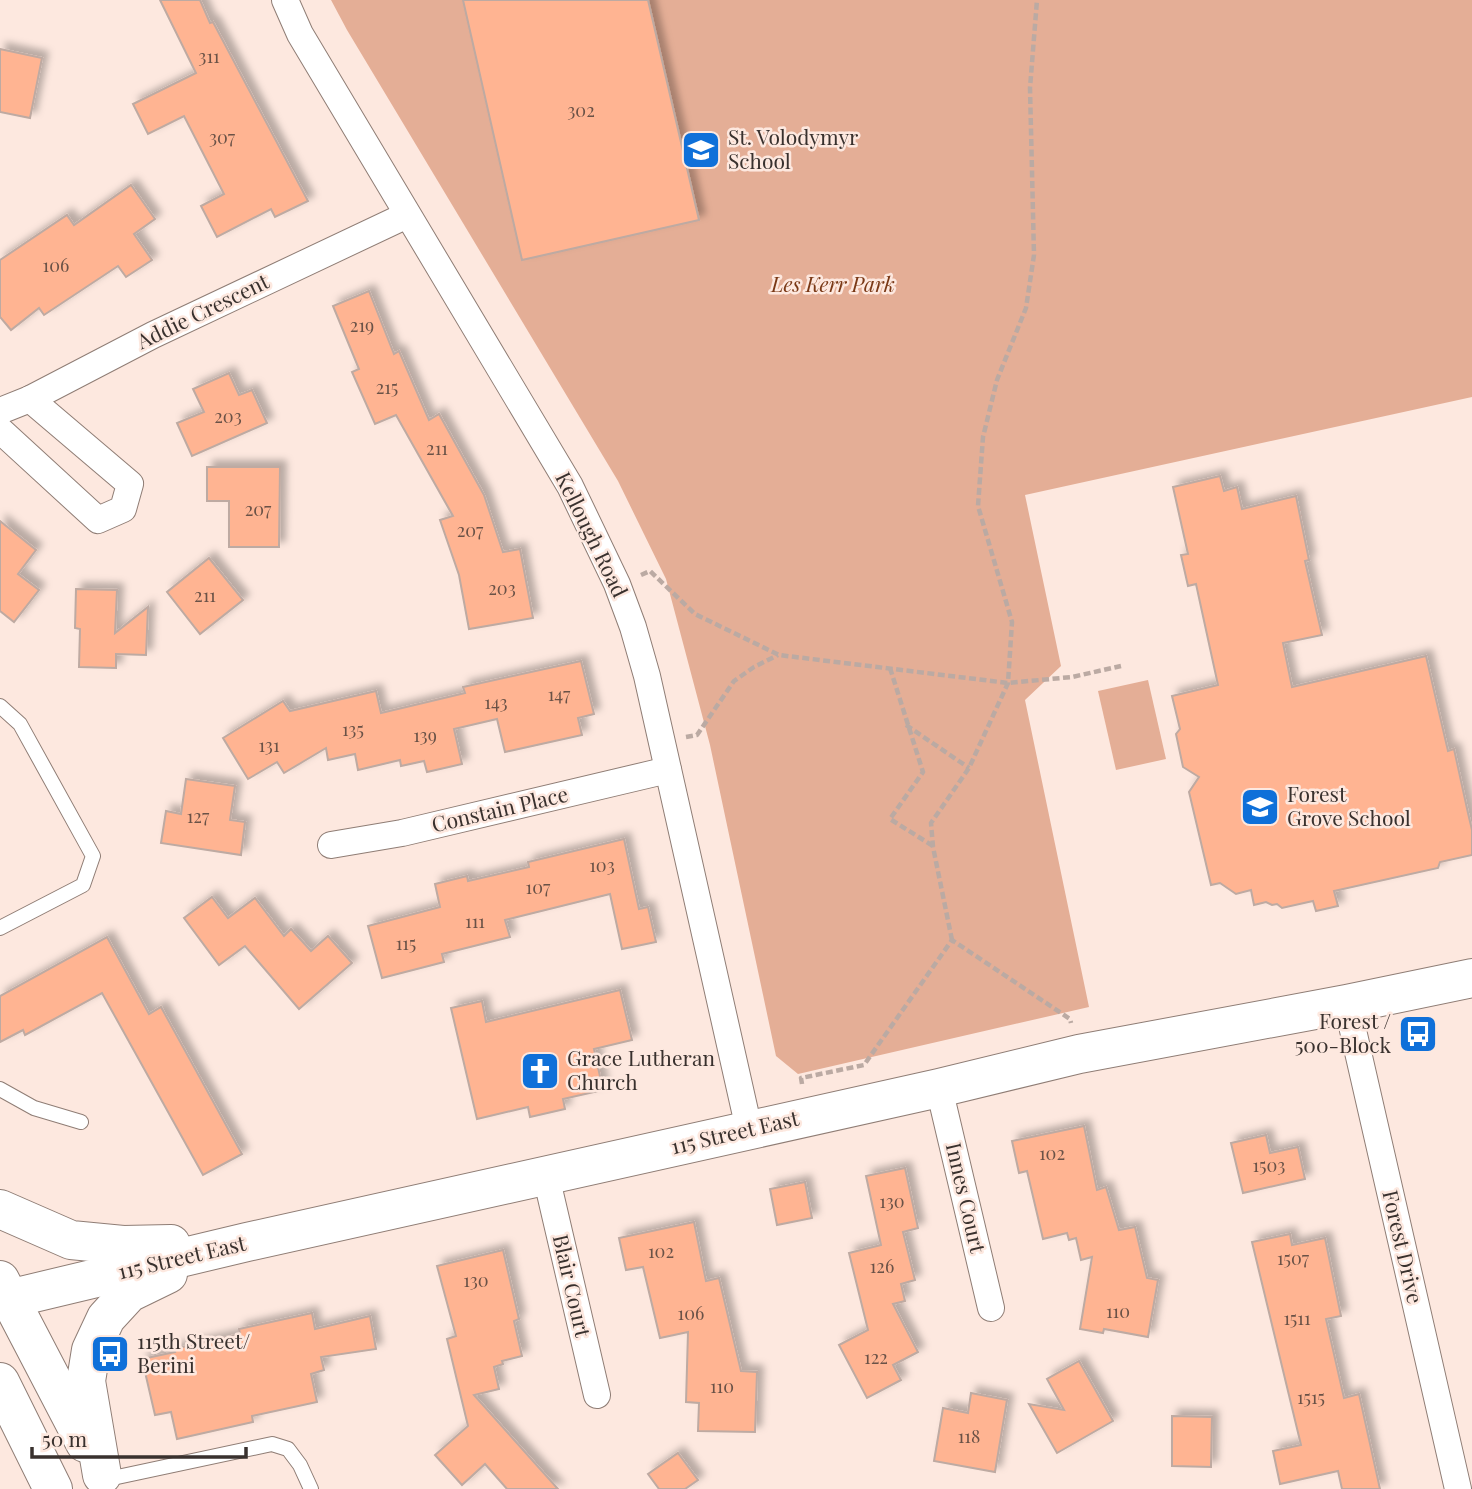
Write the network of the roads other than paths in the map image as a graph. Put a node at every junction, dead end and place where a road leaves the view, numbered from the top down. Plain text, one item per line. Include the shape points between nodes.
1 (285, 0) edge
2 (407, 215) junction
3 (30, 399) junction
4 (0, 411) edge
5 (0, 430) edge
6 (0, 706) edge
7 (668, 770) junction
8 (331, 845) dead end
9 (0, 928) edge
10 (1472, 978) edge
11 (1347, 1004) junction
12 (939, 1088) junction
13 (0, 1089) edge
14 (81, 1122) dead end
15 (749, 1129) junction
16 (546, 1176) junction
17 (0, 1209) edge
18 (247, 1242) junction
19 (3, 1293) edge
20 (991, 1308) dead end
21 (0, 1382) edge
22 (597, 1395) dead end
23 (0, 1435) edge
24 (108, 1481) edge
25 (46, 1489) edge
26 (53, 1489) edge
27 (311, 1489) edge
28 (1458, 1489) edge

1 - 2 street, Kellough Road via 300,34
2 - 3 street, Addie Crescent via 153,335
2 - 7 street, Kellough Road via 570,486 617,584 647,676
3 - 4 street, Addie Crescent
3 - 5 street via 130,484 123,509 98,520
6 - 9 lane via 20,724 93,856 83,885
7 - 8 street, Constain Place
7 - 15 street, Kellough Road
10 - 11 street, 115 Street East
11 - 12 street, 115 Street East via 1079,1054
11 - 28 street, Forest Drive
12 - 15 street, 115 Street East
12 - 20 street, Innes Court
13 - 14 lane via 34,1108
15 - 16 street, 115 Street East
16 - 18 street, 115 Street East
16 - 22 street, Blair Court
17 - 18 street via 71,1240 123,1245
18 - 19 street, 115 Street East
18 - 24 street via 140,1287 106,1318 91,1350 86,1381
19 - 24 street
21 - 26 street
23 - 25 street
24 - 27 lane via 272,1444 288,1449

